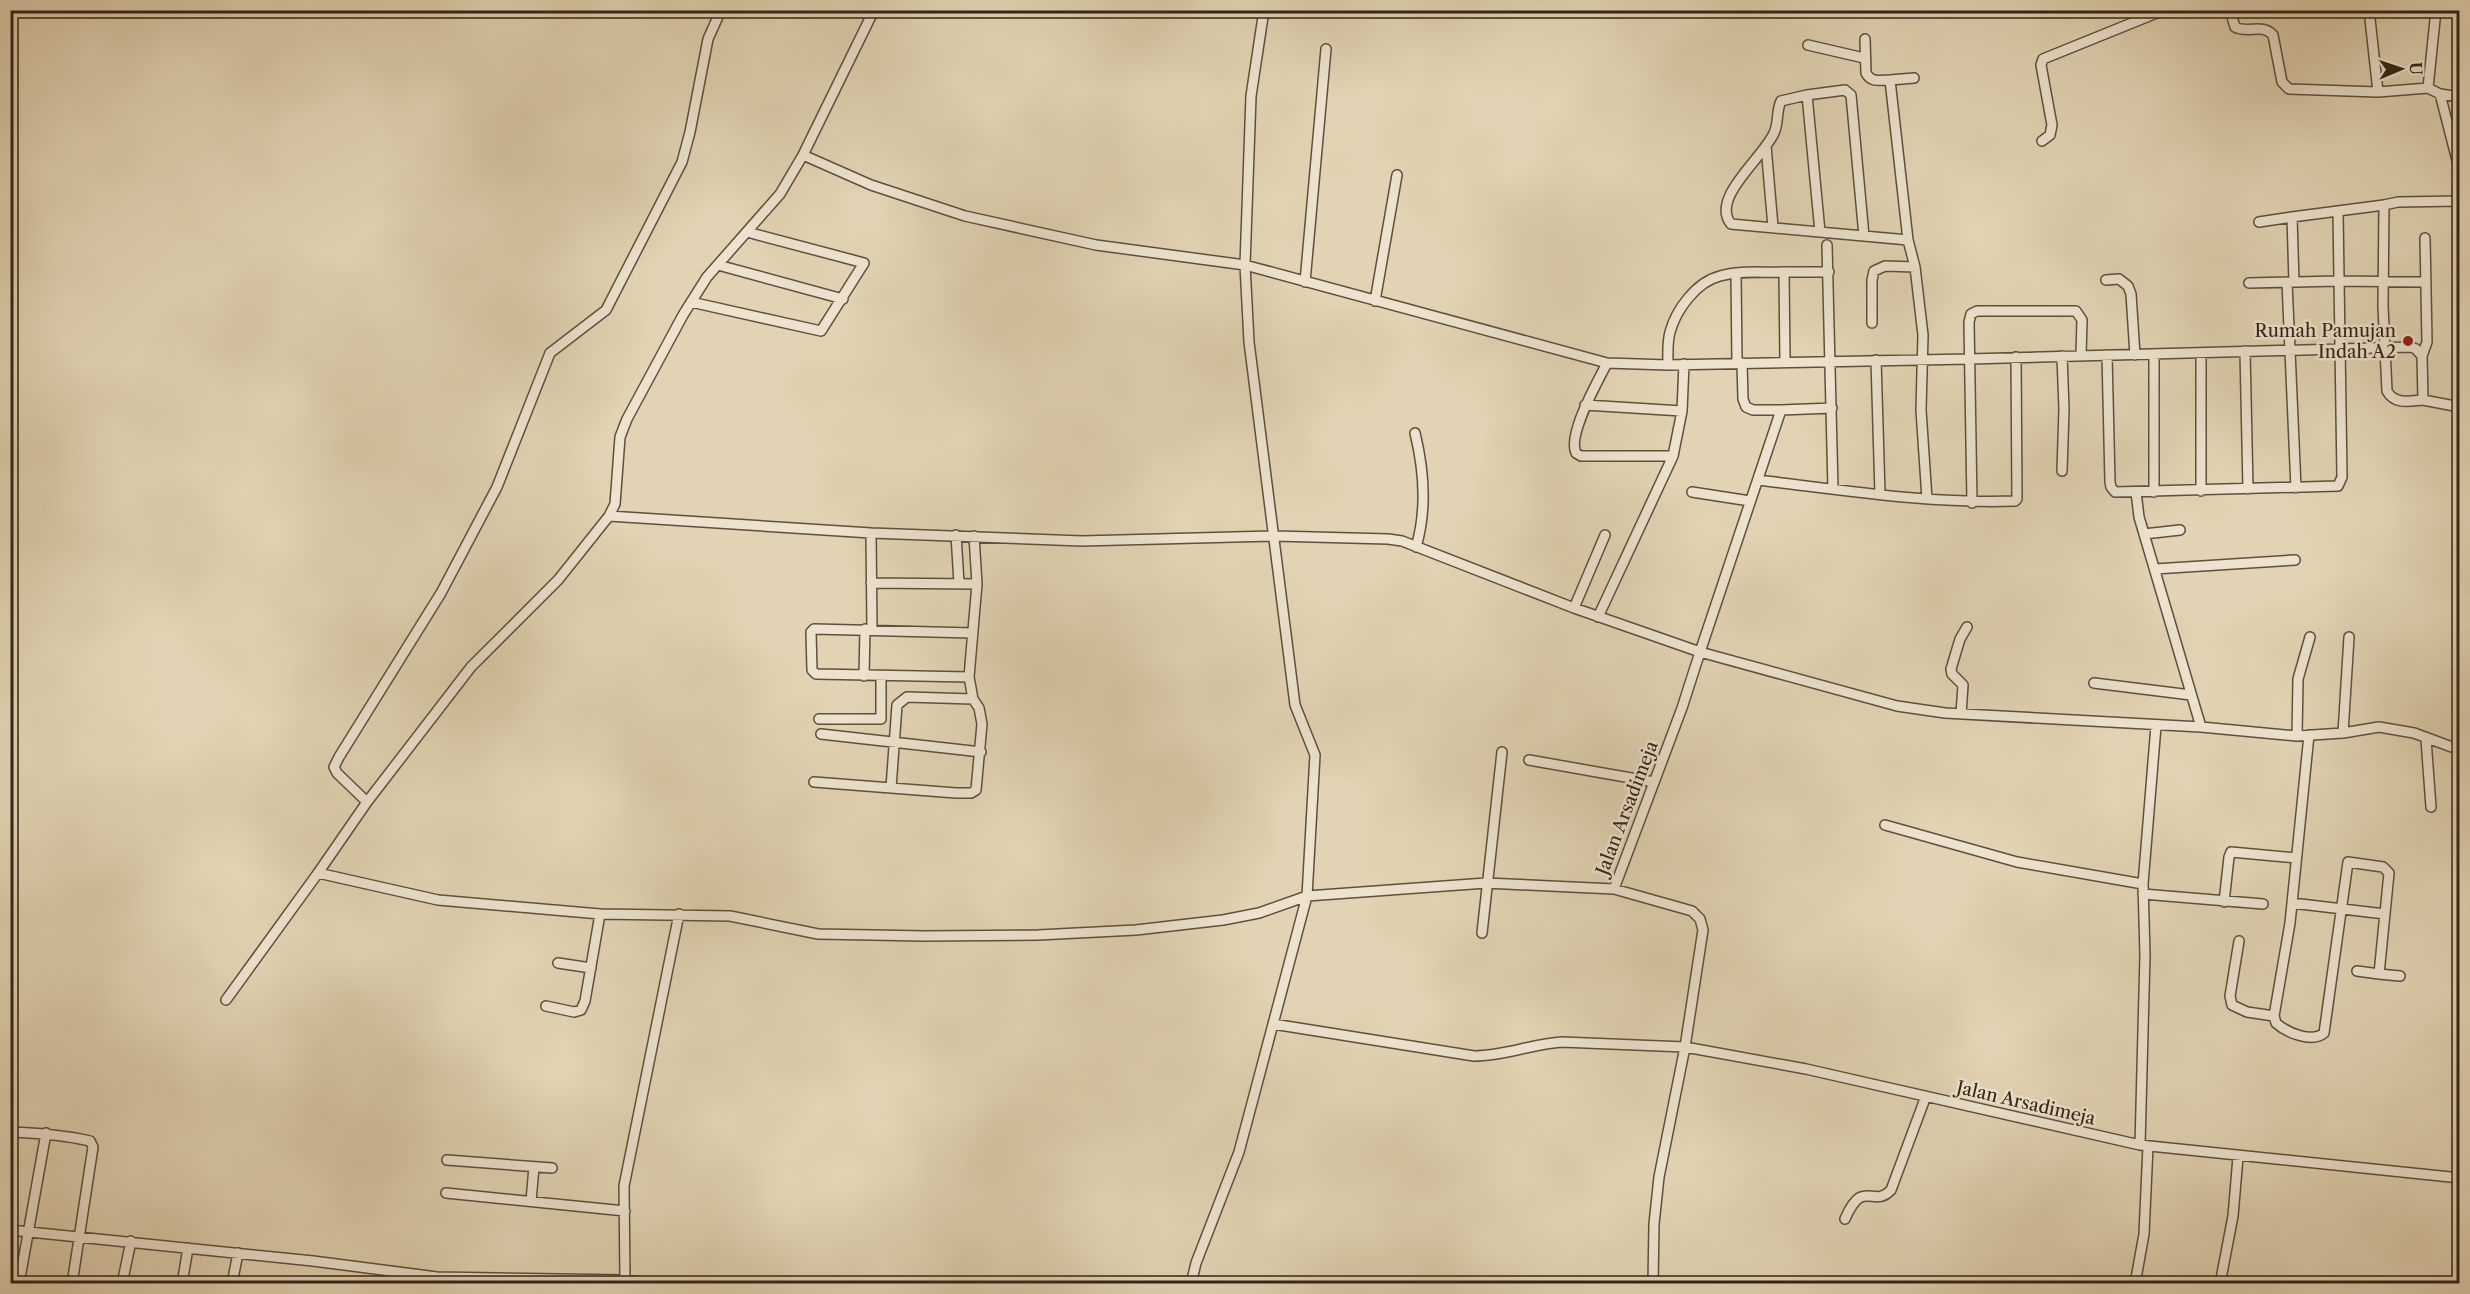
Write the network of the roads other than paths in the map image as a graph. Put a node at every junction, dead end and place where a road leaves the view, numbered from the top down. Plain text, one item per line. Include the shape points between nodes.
1 (721, 10) edge
2 (874, 10) edge
3 (1264, 10) edge
4 (2164, 10) edge
5 (2230, 10) edge
6 (2369, 10) edge
7 (2436, 10) edge
8 (2142, 15) edge
9 (1864, 39) dead end
10 (1808, 45) dead end
11 (1326, 49) dead end
12 (1864, 58) junction
13 (1914, 78) dead end
14 (1890, 80) junction
15 (2428, 88) junction
16 (2378, 92) junction
17 (2440, 93) junction
18 (1807, 95) junction
19 (2460, 97) edge
20 (2042, 141) dead end
21 (1766, 146) junction
22 (803, 155) junction
23 (2460, 172) edge
24 (1397, 175) dead end
25 (2460, 201) edge
26 (2384, 206) junction
27 (2338, 212) junction
28 (2292, 217) junction
29 (2259, 222) dead end
30 (1773, 227) junction
31 (747, 232) junction
32 (1820, 232) junction
33 (1864, 236) junction
34 (2425, 238) dead end
35 (1908, 240) junction
36 (1827, 246) dead end
37 (718, 265) junction
38 (1245, 266) junction
39 (1915, 267) junction
40 (1784, 272) junction
41 (1828, 272) junction
42 (1736, 273) junction
43 (2106, 280) dead end
44 (2338, 281) junction
45 (1305, 282) junction
46 (2291, 282) junction
47 (2384, 282) junction
48 (2426, 282) junction
49 (2249, 283) dead end
50 (843, 299) junction
51 (1376, 301) junction
52 (691, 302) junction
53 (1872, 323) dead end
54 (2341, 348) junction
55 (2386, 348) junction
56 (2290, 349) junction
57 (2245, 351) junction
58 (2201, 354) junction
59 (2081, 355) junction
60 (2107, 355) junction
61 (2135, 355) junction
62 (2154, 355) junction
63 (2062, 356) junction
64 (2422, 356) junction
65 (2016, 357) junction
66 (1923, 359) junction
67 (1969, 359) junction
68 (1831, 360) junction
69 (1876, 360) junction
70 (1785, 362) junction
71 (1607, 363) junction
72 (1740, 363) junction
73 (1684, 364) junction
74 (1668, 365) junction
75 (2422, 400) junction
76 (1585, 405) junction
77 (2460, 407) edge
78 (1832, 408) junction
79 (1781, 410) junction
80 (1682, 411) junction
81 (1415, 433) dead end
82 (1673, 456) junction
83 (2062, 471) dead end
84 (1758, 480) junction
85 (2296, 488) junction
86 (1833, 489) junction
87 (2248, 489) junction
88 (2201, 491) junction
89 (1692, 492) dead end
90 (2136, 492) junction
91 (2154, 492) junction
92 (1881, 494) junction
93 (1926, 499) junction
94 (1750, 501) junction
95 (1972, 503) junction
96 (609, 516) junction
97 (2180, 530) dead end
98 (871, 533) junction
99 (2144, 534) junction
100 (956, 535) junction
101 (974, 536) junction
102 (1275, 536) junction
103 (1605, 536) dead end
104 (1416, 547) junction
105 (2295, 560) dead end
106 (2155, 569) junction
107 (871, 583) junction
108 (960, 584) junction
109 (977, 584) junction
110 (1574, 608) junction
111 (1598, 617) junction
112 (1967, 627) dead end
113 (868, 629) junction
114 (973, 633) junction
115 (2349, 637) dead end
116 (2310, 638) dead end
117 (1700, 652) junction
118 (864, 676) junction
119 (881, 676) junction
120 (969, 677) junction
121 (2094, 683) dead end
122 (2191, 695) junction
123 (973, 699) junction
124 (1962, 714) junction
125 (819, 719) dead end
126 (2156, 726) junction
127 (2201, 727) junction
128 (2343, 733) junction
129 (821, 734) dead end
130 (2309, 735) junction
131 (2297, 736) junction
132 (2426, 739) junction
133 (894, 742) junction
134 (2460, 750) edge
135 (981, 752) junction
136 (1502, 752) dead end
137 (1529, 760) dead end
138 (814, 782) dead end
139 (1654, 782) junction
140 (891, 788) junction
141 (367, 802) junction
142 (2431, 807) dead end
143 (1885, 825) dead end
144 (2296, 858) junction
145 (318, 873) junction
146 (1486, 883) junction
147 (1614, 889) junction
148 (2143, 889) junction
149 (1307, 896) junction
150 (2224, 902) junction
151 (2292, 903) junction
152 (2263, 904) dead end
153 (2341, 910) junction
154 (600, 914) junction
155 (679, 914) junction
156 (2385, 914) junction
157 (1482, 933) dead end
158 (2239, 941) dead end
159 (558, 963) dead end
160 (591, 968) junction
161 (2357, 971) dead end
162 (2379, 974) junction
163 (2400, 976) dead end
164 (226, 1000) dead end
165 (546, 1006) dead end
166 (2274, 1016) junction
167 (1273, 1024) junction
168 (1685, 1047) junction
169 (1926, 1096) junction
170 (10, 1132) edge
171 (46, 1133) junction
172 (2144, 1146) junction
173 (2238, 1156) junction
174 (447, 1160) dead end
175 (534, 1167) junction
176 (552, 1168) dead end
177 (2460, 1178) edge
178 (446, 1193) dead end
179 (531, 1201) junction
180 (625, 1211) junction
181 (1845, 1220) dead end
182 (10, 1230) edge
183 (28, 1232) junction
184 (80, 1238) junction
185 (131, 1241) junction
186 (188, 1248) junction
187 (238, 1253) junction
188 (625, 1280) junction
189 (19, 1284) edge
190 (72, 1284) edge
191 (122, 1284) edge
192 (182, 1284) edge
193 (232, 1284) edge
194 (658, 1284) edge
195 (1191, 1284) edge
196 (1653, 1284) edge
197 (2135, 1284) edge
198 (2220, 1284) edge

1 - 141 street via 708,39 682,162 655,215 606,310 550,352 497,487 441,593 334,767
2 - 22 street
3 - 38 street via 1251,96
4 - 8 street
5 - 16 street via 2235,27 2268,30 2272,34 2282,82 2289,89
6 - 16 street
7 - 15 street
8 - 20 street via 2043,59 2052,125 2050,135
9 - 12 street
10 - 12 street
11 - 45 street
12 - 14 street via 1868,77
13 - 14 street
14 - 35 street
15 - 16 street
15 - 17 street
17 - 19 street
17 - 23 street
18 - 21 street via 1781,101 1774,133
18 - 32 street
18 - 33 street via 1845,90 1851,95
21 - 30 street
21 - 30 street via 1729,196 1725,210 1731,225
22 - 31 street via 780,194
22 - 38 street via 871,185 965,216 1096,245
24 - 51 street
25 - 26 street via 2398,202
26 - 27 street
26 - 47 street
27 - 28 street
27 - 44 street
28 - 29 street
28 - 46 street
30 - 32 street
31 - 37 street
31 - 50 street via 864,263
32 - 33 street
33 - 35 street
34 - 48 street
35 - 39 street
36 - 41 street
37 - 50 street
37 - 52 street
38 - 45 street
38 - 102 street via 1249,342
39 - 53 street via 1885,266 1874,271
39 - 66 street
40 - 41 street
40 - 42 street
40 - 70 street
41 - 68 street
42 - 72 street
42 - 74 street via 1709,279 1680,310 1670,330
43 - 61 street via 2119,279 2128,286
44 - 46 street
44 - 47 street
44 - 54 street
45 - 51 street
46 - 49 street
46 - 56 street
47 - 48 street
47 - 55 street
48 - 64 street via 2427,342
50 - 52 street via 821,332
51 - 71 street
52 - 96 street via 620,437 615,504
54 - 55 street
54 - 56 street
54 - 85 street via 2341,482 2335,487
55 - 64 street via 2416,349
55 - 75 street via 2386,385 2390,396 2399,401
56 - 57 street
56 - 85 street
57 - 58 street
57 - 87 street
58 - 62 street
58 - 88 street
59 - 60 street
59 - 63 street
59 - 67 street via 2082,320 2076,311 1977,311 1969,317
60 - 61 street
60 - 90 street via 2111,488 2118,493
61 - 62 street
62 - 91 street
63 - 65 street
63 - 83 street
64 - 75 street
65 - 67 street
65 - 95 street via 2017,499
66 - 67 street
66 - 69 street
66 - 93 street via 1921,410
67 - 95 street
68 - 69 street
68 - 70 street
68 - 78 street
69 - 92 street
70 - 72 street
71 - 74 street
71 - 76 street
72 - 73 street
72 - 79 street via 1746,407
73 - 74 street
73 - 80 street
75 - 77 street
76 - 80 street
76 - 82 street via 1574,443 1581,456
78 - 79 street
78 - 86 street
79 - 84 street, Jalan Arsadimeja
80 - 82 street
81 - 104 street via 1423,486 1422,523
82 - 111 street
84 - 86 street
84 - 94 street, Jalan Arsadimeja
85 - 87 street
86 - 92 street
87 - 88 street
88 - 91 street
89 - 94 street
90 - 91 street
90 - 99 street
92 - 93 street
93 - 95 street
94 - 117 street, Jalan Arsadimeja
96 - 98 street
96 - 141 street via 558,580 471,667
97 - 99 street
98 - 100 street
98 - 107 street
99 - 106 street
100 - 101 street
100 - 108 street
101 - 102 street via 1082,541
101 - 109 street
102 - 104 street via 1388,538
102 - 149 street via 1294,705 1315,755
103 - 110 street
104 - 110 street
105 - 106 street
106 - 122 street
107 - 108 street
107 - 113 street
108 - 109 street
109 - 114 street
110 - 111 street
111 - 117 street
112 - 124 street via 1951,669 1963,686
113 - 114 street
113 - 118 street
113 - 118 street via 811,632 812,672
114 - 120 street
115 - 128 street
116 - 131 street via 2298,679
117 - 124 street via 1897,706
117 - 139 street, Jalan Arsadimeja
118 - 119 street
119 - 120 street
119 - 125 street via 881,719
120 - 123 street
121 - 122 street
122 - 127 street
123 - 133 street via 903,698 897,705
123 - 135 street via 981,716
124 - 126 street
126 - 127 street
126 - 148 street
127 - 131 street
128 - 130 street
128 - 132 street via 2379,727 2400,729
129 - 133 street
130 - 131 street
130 - 144 street
132 - 134 street
132 - 142 street
133 - 135 street
133 - 140 street
135 - 140 street via 975,791
136 - 146 street
137 - 139 street
138 - 140 street
139 - 147 street, Jalan Arsadimeja
141 - 145 street
143 - 148 street via 2017,862
144 - 150 street via 2231,852
144 - 151 street
145 - 154 street via 438,900
145 - 164 street
146 - 147 street
146 - 149 street
146 - 157 street
147 - 168 street, Jalan Arsadimeja via 1692,911 1700,919 1703,930
148 - 150 street
148 - 172 street
149 - 155 street via 1259,913 1223,920 1038,935 818,934 730,916
149 - 167 street
150 - 152 street
151 - 153 street
151 - 166 street
153 - 156 street
153 - 156 street via 2346,865 2351,861 2383,867 2390,873
153 - 166 street via 2324,1033 2318,1037 2294,1034 2279,1026
154 - 155 street
154 - 160 street
155 - 180 street via 624,1186
156 - 162 street
158 - 166 street via 2232,1005
159 - 160 street
160 - 165 street via 581,1010
161 - 162 street
162 - 163 street
167 - 168 street via 1474,1056 1496,1056 1562,1042
167 - 195 street via 1239,1152
168 - 169 street, Jalan Arsadimeja
168 - 196 street via 1659,1177
169 - 172 street, Jalan Arsadimeja
169 - 181 street via 1891,1190 1888,1194 1854,1200
170 - 171 street
171 - 183 street
171 - 184 street via 90,1141 93,1147
172 - 173 street, Jalan Arsadimeja
172 - 197 street via 2144,1234
173 - 177 street, Jalan Arsadimeja
173 - 198 street via 2233,1216
174 - 175 street
175 - 176 street
175 - 179 street
178 - 179 street
179 - 180 street
180 - 188 street
182 - 183 street
183 - 184 street
183 - 189 street
184 - 185 street
184 - 190 street
185 - 186 street
185 - 191 street
186 - 187 street
186 - 192 street
187 - 188 street via 437,1277
187 - 193 street
188 - 194 street

